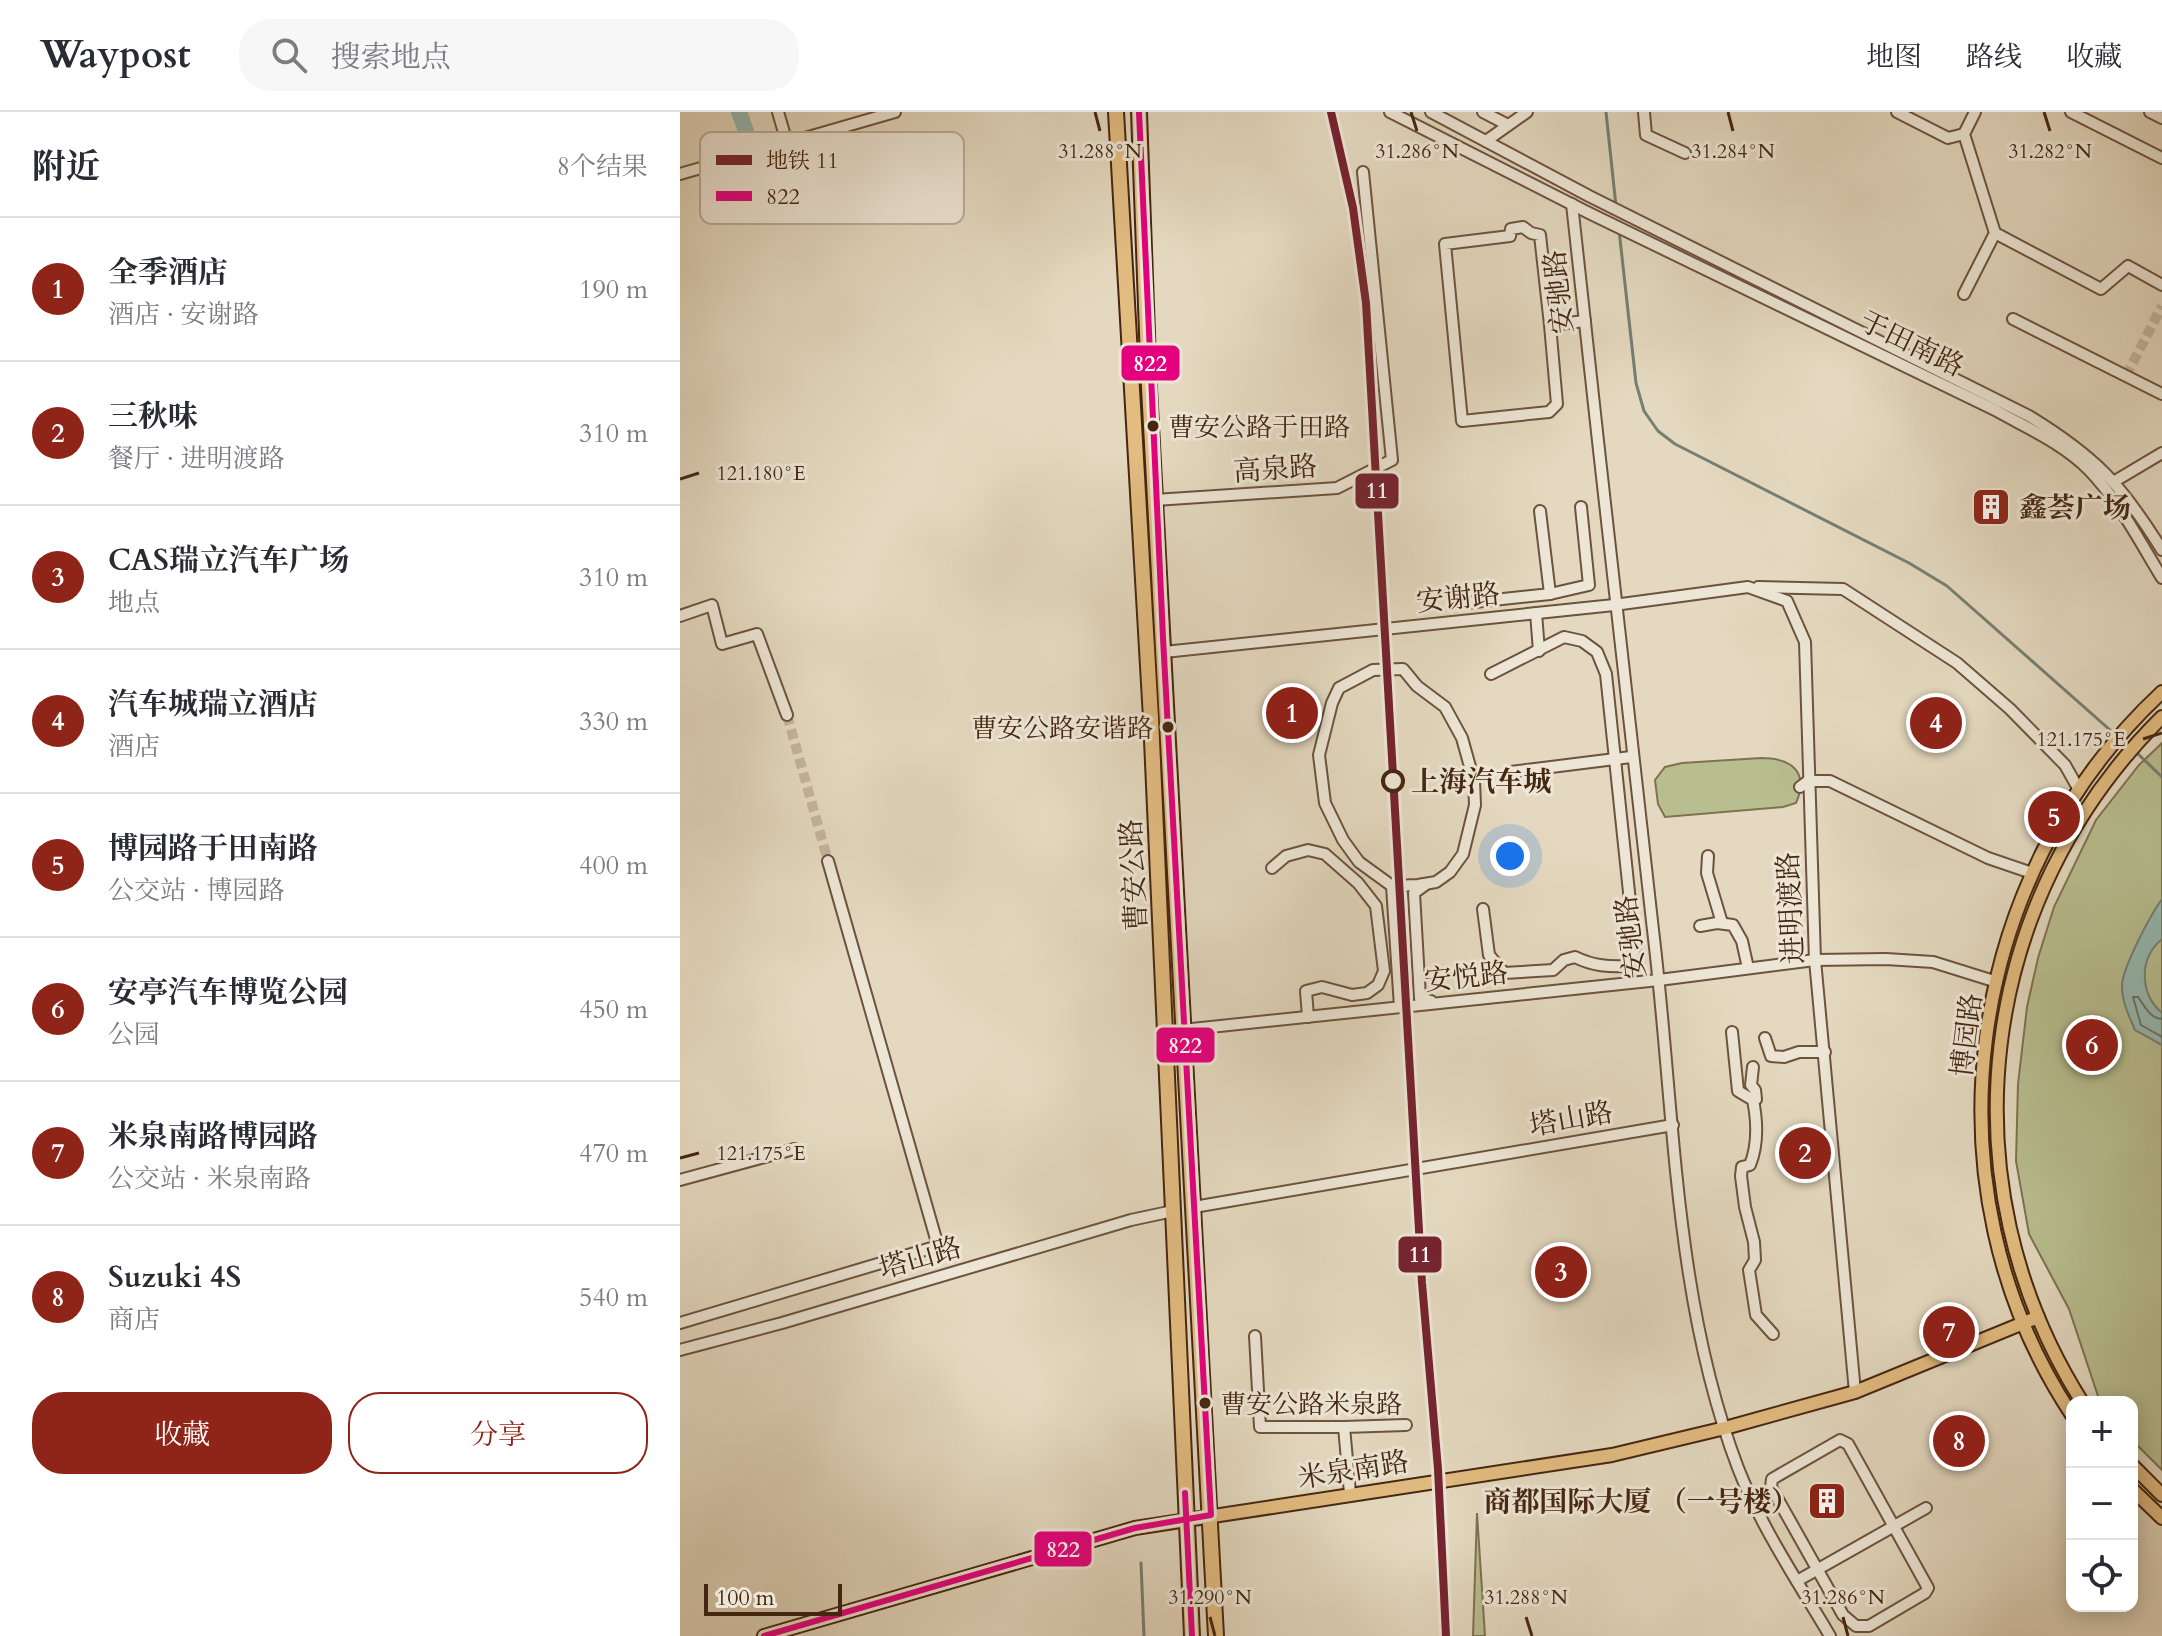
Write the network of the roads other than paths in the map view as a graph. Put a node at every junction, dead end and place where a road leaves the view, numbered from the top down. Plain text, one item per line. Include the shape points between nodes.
1 (778, 112) edge
2 (895, 112) edge
3 (1116, 112) edge
4 (1139, 112) edge
5 (1390, 112) edge
6 (1431, 112) edge
7 (1483, 112) edge
8 (1527, 112) edge
9 (1644, 112) edge
10 (1897, 112) edge
11 (1975, 112) edge
12 (2071, 112) edge
13 (2150, 112) edge
14 (2162, 118) edge
15 (1508, 125) junction
16 (784, 132) edge
17 (825, 132) edge
18 (1964, 134) junction
19 (1486, 141) junction
20 (1685, 153) dead end
21 (2162, 158) edge
22 (700, 168) edge
23 (1363, 172) dead end
24 (680, 174) edge
25 (1572, 204) junction
26 (1995, 233) junction
27 (2162, 285) edge
28 (1964, 294) dead end
29 (2013, 319) dead end
30 (1585, 321) junction
31 (1550, 325) junction
32 (1935, 375) junction
33 (2162, 394) edge
34 (2162, 454) edge
35 (2115, 481) junction
36 (1155, 500) junction
37 (1581, 507) dead end
38 (1540, 511) dead end
39 (2162, 550) edge
40 (2162, 578) edge
41 (1748, 587) junction
42 (1550, 594) junction
43 (1465, 603) dead end
44 (1614, 605) junction
45 (1536, 613) junction
46 (680, 616) edge
47 (1539, 651) junction
48 (1164, 652) junction
49 (1491, 674) dead end
50 (2162, 692) edge
51 (787, 715) tunnel mouth
52 (2162, 717) edge
53 (1631, 757) junction
54 (1614, 759) junction
55 (1511, 772) dead end
56 (1804, 784) junction
57 (2078, 788) junction
58 (1708, 856) dead end
59 (828, 861) tunnel mouth
60 (1272, 868) dead end
61 (2032, 873) junction
62 (1426, 884) junction
63 (1392, 886) junction
64 (1483, 909) dead end
65 (1722, 923) junction
66 (1700, 926) dead end
67 (1815, 960) junction
68 (1748, 968) junction
69 (1659, 980) junction
70 (1997, 982) junction
71 (1432, 1004) junction
72 (1400, 1007) junction
73 (1308, 1017) junction
74 (1182, 1030) junction
75 (1732, 1032) dead end
76 (1765, 1038) dead end
77 (1825, 1052) junction
78 (1753, 1067) dead end
79 (1753, 1100) junction
80 (1673, 1125) junction
81 (794, 1149) dead end
82 (680, 1180) edge
83 (1194, 1207) junction
84 (1173, 1211) junction
85 (2038, 1317) junction
86 (680, 1323) edge
87 (2022, 1323) junction
88 (1773, 1334) dead end
89 (1255, 1336) dead end
90 (680, 1350) edge
91 (1855, 1392) junction
92 (2079, 1396) edge
93 (2066, 1405) edge
94 (1406, 1425) dead end
95 (1344, 1427) junction
96 (1725, 1428) junction
97 (2135, 1468) edge
98 (1350, 1493) junction
99 (2138, 1495) edge
100 (2162, 1495) edge
101 (1926, 1508) dead end
102 (1211, 1515) junction
103 (2162, 1518) edge
104 (1186, 1519) junction
105 (1893, 1526) junction
106 (1818, 1569) junction
107 (1797, 1581) junction
108 (764, 1636) edge
109 (1192, 1636) edge
110 (1216, 1636) edge
111 (1830, 1636) edge

1 - 16 street
2 - 17 street
3 - 84 highway, 曹安公路
4 - 36 highway, 曹安公路
5 - 25 street, 于田南路
6 - 19 street, 于田南路
7 - 15 street
8 - 15 street
9 - 20 street via 1646,135
10 - 18 street via 1948,138
11 - 18 street
12 - 21 street
13 - 14 street
15 - 19 street
18 - 26 street
19 - 32 street, 于田南路
22 - 24 street
23 - 36 street, 高泉路 via 1392,460 1337,488
25 - 30 street, 安驰路
25 - 32 street, 于田南路
26 - 27 street via 2101,289 2128,266
26 - 28 street
29 - 33 street
30 - 31 street
30 - 44 street, 安驰路
31 - 31 street via 1557,404 1549,412 1462,421 1445,244 1510,236 1511,229 1523,227 1540,235
32 - 35 street, 于田南路 via 2029,416 2089,456
32 - 40 street, 于田南路 via 2046,438 2089,470
34 - 35 street
35 - 39 street, 于田南路
36 - 48 highway, 曹安公路
37 - 42 street via 1589,585
38 - 42 street
41 - 44 street, 进明渡路
41 - 56 street, 进明渡路 via 1787,601 1805,642
41 - 57 street via 1843,589 1957,663 2065,765
42 - 43 street
44 - 45 street, 安谢路
44 - 53 street, 安驰路
45 - 47 street
45 - 48 street, 安谢路
46 - 51 street via 712,605 722,644 757,634
47 - 49 street
47 - 54 street via 1564,637 1597,652 1606,674
48 - 74 highway, 曹安公路
50 - 57 main road, 博园路 via 2133,719
52 - 85 main road, 博园路 via 2114,770 2067,838 2023,938 1999,1045 1997,1117 2005,1201
53 - 54 street
53 - 69 street, 安驰路
54 - 55 street
54 - 64 street via 1635,949 1629,966 1607,967 1575,957 1553,970 1504,973 1489,955
56 - 61 street via 1830,781 1988,858
56 - 67 street, 进明渡路
57 - 61 main road, 博园路
58 - 65 street via 1707,873
59 - 86 street via 938,1246
60 - 73 street via 1286,856 1308,850 1325,854 1376,906 1384,971 1378,985 1352,995 1322,987 1306,991
61 - 70 main road, 博园路
62 - 63 street
62 - 63 street via 1450,872 1463,854 1475,805 1474,781 1462,738 1445,707 1403,669 1380,668 1339,688 1319,755 1325,803 1343,840 1359,862
62 - 71 street via 1414,893 1415,935 1420,998 1431,999
63 - 72 street
65 - 66 street
65 - 68 street via 1733,925
67 - 68 street, 安悦路
67 - 70 street, 安悦路 via 1933,962
67 - 77 street, 进明渡路
68 - 69 street, 安悦路
69 - 71 street, 安悦路
69 - 80 street, 安驰路
70 - 87 main road, 博园路 via 1985,1049 1983,1158 1996,1245
71 - 72 street, 安悦路
72 - 73 street, 安悦路
73 - 74 street, 安悦路
74 - 83 highway, 曹安公路
75 - 79 street via 1738,1091
76 - 77 street via 1771,1056
77 - 91 street, 进明渡路
78 - 79 street
79 - 88 street via 1754,1156 1742,1167 1741,1176 1754,1242 1755,1260 1749,1270 1756,1315
80 - 83 street, 塔山路
80 - 96 street, 安驰路 via 1691,1298
81 - 82 street
83 - 102 highway, 曹安公路
84 - 90 street, 塔山路
84 - 104 highway, 曹安公路
85 - 87 main road, 米泉南路
85 - 92 main road, 博园路
87 - 91 main road, 米泉南路
87 - 93 main road, 博园路
89 - 95 street via 1260,1427
91 - 96 main road, 米泉南路
94 - 95 street
95 - 98 street
96 - 98 main road, 米泉南路 via 1612,1455
96 - 107 street, 安驰路 via 1749,1493
97 - 100 main road
98 - 102 main road, 米泉南路
99 - 103 main road
101 - 105 street
102 - 104 main road, 米泉南路
102 - 110 highway, 曹安公路
104 - 108 main road, 米泉南路 via 1135,1528
104 - 109 highway, 曹安公路
105 - 106 street
105 - 106 street via 1928,1588 1869,1626 1856,1626 1843,1615
105 - 106 street via 1848,1444 1840,1440 1772,1479 1771,1487
106 - 107 street
107 - 111 street, 安驰路

